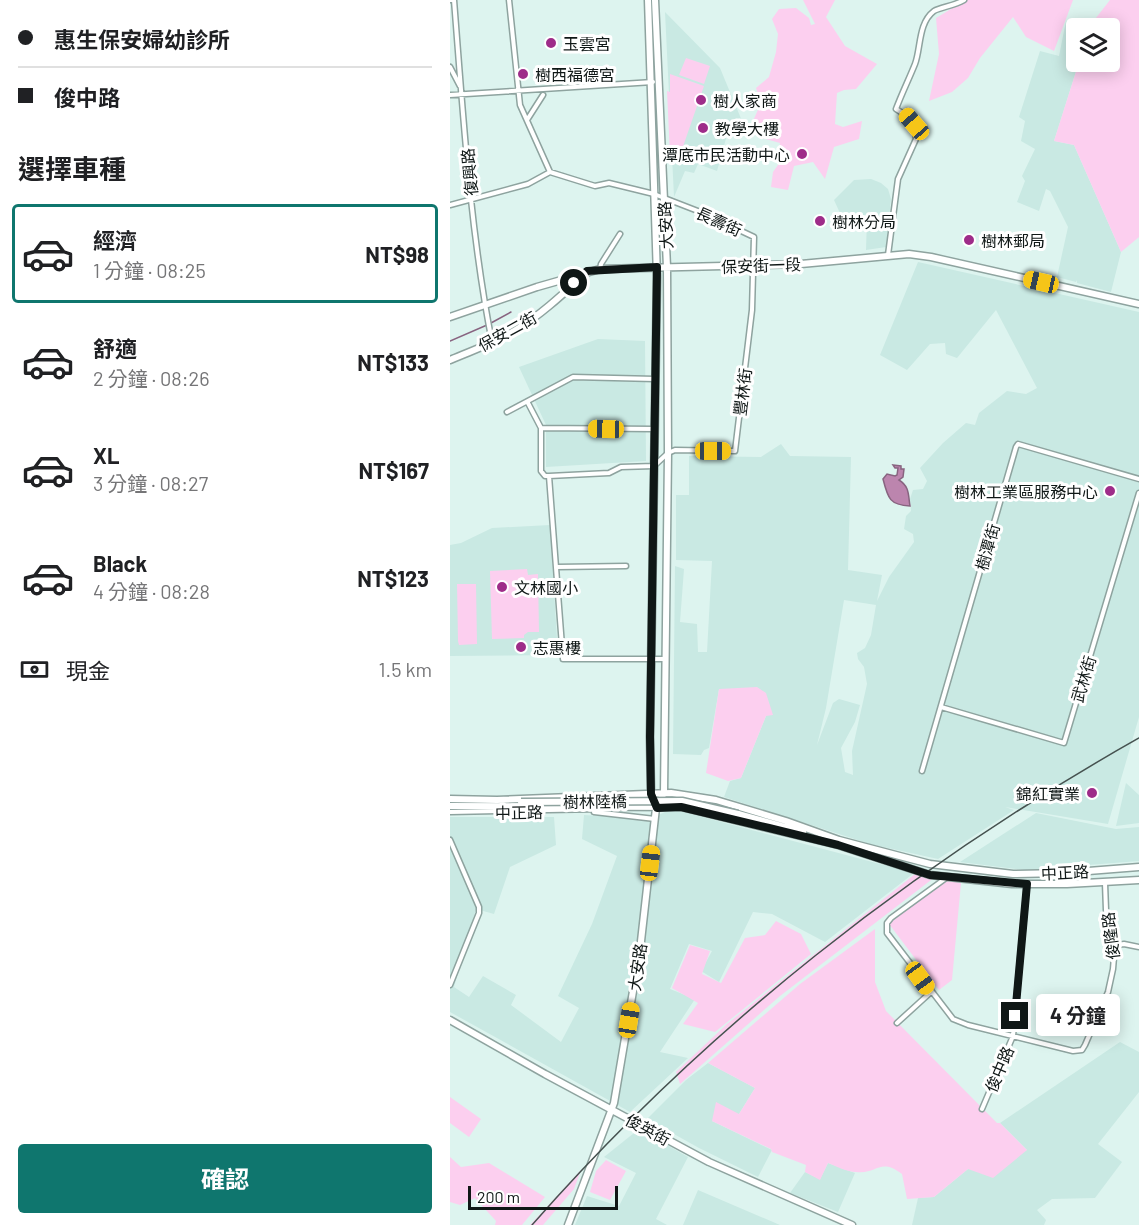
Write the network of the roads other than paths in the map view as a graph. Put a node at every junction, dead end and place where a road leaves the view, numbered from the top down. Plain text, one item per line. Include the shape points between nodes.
1 (452, 0) edge
2 (508, 0) edge
3 (648, 0) edge
4 (655, 0) edge
5 (964, 0) edge
6 (450, 67) edge
7 (655, 82) junction
8 (519, 90) junction
9 (543, 94) dead end
10 (450, 95) edge
11 (462, 96) junction
12 (526, 120) junction
13 (550, 172) junction
14 (654, 194) junction
15 (664, 198) junction
16 (472, 199) junction
17 (450, 205) edge
18 (620, 234) dead end
19 (888, 255) junction
20 (754, 266) junction
21 (657, 267) junction
22 (667, 267) junction
23 (600, 269) junction
24 (587, 271) junction
25 (1139, 304) edge
26 (485, 306) junction
27 (450, 317) edge
28 (492, 342) junction
29 (450, 360) edge
30 (656, 379) junction
31 (528, 403) junction
32 (507, 412) dead end
33 (541, 428) junction
34 (655, 429) junction
35 (668, 453) junction
36 (654, 466) junction
37 (549, 476) junction
38 (1139, 479) edge
39 (1139, 493) edge
40 (626, 566) dead end
41 (556, 567) junction
42 (651, 659) junction
43 (665, 659) junction
44 (941, 707) junction
45 (922, 771) dead end
46 (664, 793) junction
47 (605, 794) joint
48 (651, 794) junction
49 (450, 799) edge
50 (497, 802) junction
51 (450, 806) edge
52 (623, 807) junction
53 (657, 808) junction
54 (587, 811) junction
55 (450, 812) edge
56 (655, 819) junction
57 (450, 840) edge
58 (838, 843) junction
59 (958, 867) junction
60 (1139, 867) edge
61 (946, 877) junction
62 (956, 879) junction
63 (1139, 880) edge
64 (1105, 883) junction
65 (1027, 884) junction
66 (1111, 946) junction
67 (1139, 947) edge
68 (450, 986) edge
69 (931, 992) junction
70 (450, 1020) edge
71 (897, 1023) dead end
72 (1013, 1036) junction
73 (982, 1109) dead end
74 (612, 1110) junction
75 (568, 1225) edge
76 (852, 1225) edge

1 - 11 street, 復興路
2 - 8 street
3 - 7 street, 大安路
4 - 7 street, 大安路
5 - 19 street via 937,9 928,17 916,61 896,109 914,124 916,139 898,179
6 - 11 street
7 - 8 street
7 - 14 street, 大安路
7 - 15 street, 大安路
8 - 11 street
8 - 12 street
9 - 12 street
10 - 11 street
11 - 16 street, 復興路
12 - 13 street
13 - 14 street, 長壽街 via 595,186 609,183
13 - 16 street via 528,184
14 - 15 street, 長壽街
14 - 21 street, 大安路
15 - 20 street, 長壽街 via 754,237
15 - 22 street, 大安路
16 - 17 street
16 - 26 street, 復興路
18 - 23 street
19 - 20 street, 保安街一段
19 - 25 street, 保安街一段 via 931,257
20 - 22 street, 保安街一段
20 - 35 street, 豐林街 via 735,451
21 - 22 street, 保安街一段
21 - 23 street, 保安街一段
21 - 30 street, 大安路
22 - 35 street, 大安路
23 - 24 street, 保安街一段
24 - 26 street, 保安街一段
24 - 28 street, 保安二街 via 520,328
26 - 27 street, 保安街一段
26 - 28 street, 復興路
28 - 29 street, 保安二街
30 - 31 street via 573,377
30 - 34 street, 大安路
31 - 32 street
31 - 33 street
33 - 34 street
33 - 37 street via 541,471
34 - 36 street, 大安路
35 - 36 street
35 - 43 street, 大安路
36 - 37 street
36 - 42 street, 大安路
37 - 41 street
38 - 44 street, 樹潭街 via 1018,444
39 - 44 street, 武林街 via 1064,743
40 - 41 street
41 - 42 street via 563,659
42 - 43 street
42 - 48 street, 大安路
43 - 46 street, 大安路
44 - 45 street, 樹潭街
46 - 48 street, 中正路
46 - 53 street, 大安路
46 - 58 street, 中正路 via 716,800 786,821
47 - 48 street, 中正路
47 - 50 street, 樹林陸橋
48 - 53 street, 大安路
49 - 50 street, 樹林陸橋
50 - 51 street, 樹林陸橋
50 - 52 street, 樹林陸橋
50 - 58 street, 樹林陸橋, bridge via 682,801
52 - 53 street, 中正路
52 - 54 street
53 - 56 street, 大安路
53 - 58 street, 中正路 via 681,807
54 - 55 street, 中正路
54 - 56 street
56 - 74 street, 大安路 via 635,980
57 - 68 street via 479,913
58 - 59 street, 中正路
58 - 61 street, 中正路
59 - 60 street, 中正路 via 1012,874
59 - 62 street
61 - 62 street, 中正路
61 - 69 street via 891,918 886,928
62 - 65 street, 中正路
63 - 64 street, 中正路
64 - 65 street, 中正路
64 - 66 street, 俊隆路 via 1107,937
65 - 72 street, 俊中路
66 - 67 street
66 - 72 street, 俊隆路 via 1114,957 1107,992 1085,1045 1077,1052
69 - 71 street
69 - 72 street via 960,1023
70 - 74 street, 俊英街
72 - 73 street, 俊中路
74 - 75 street, 大安路
74 - 76 street, 俊英街 via 709,1162

